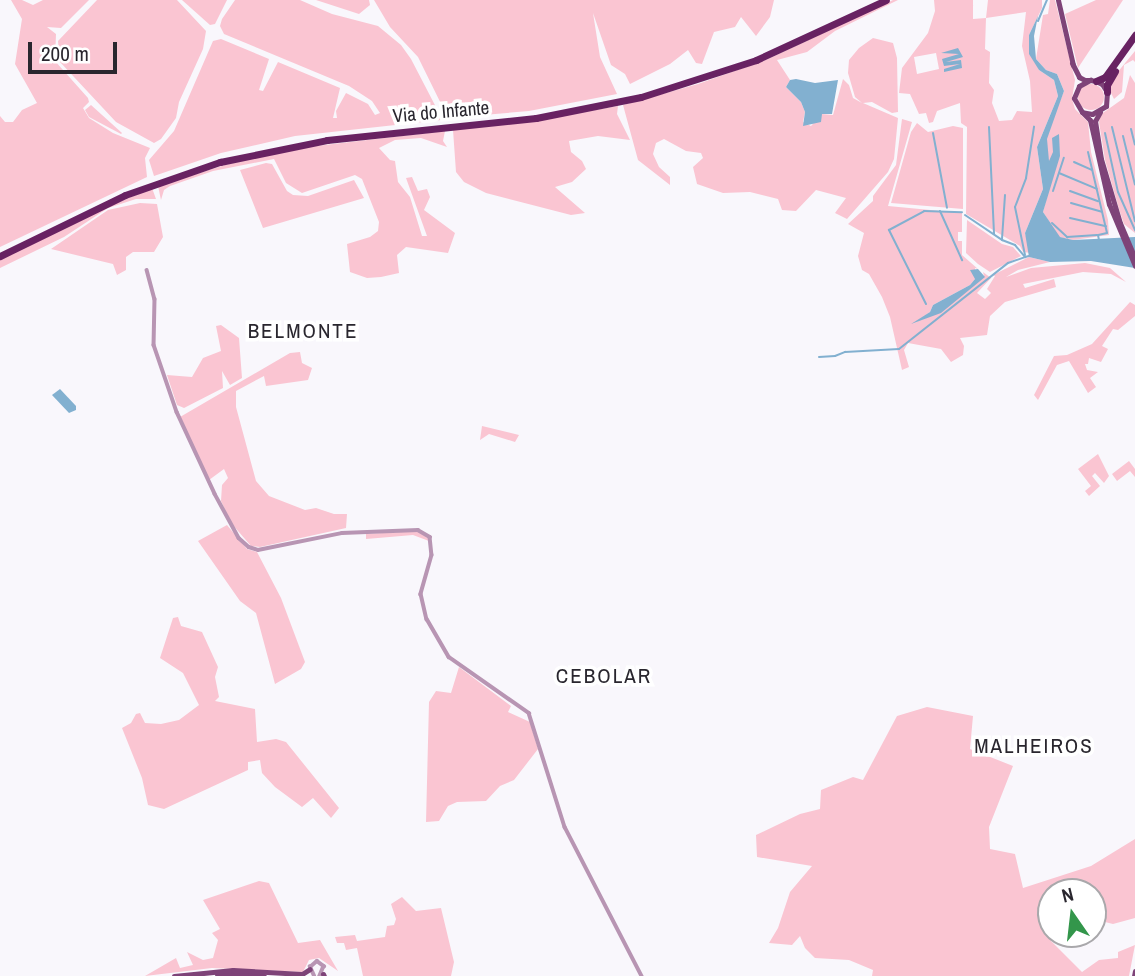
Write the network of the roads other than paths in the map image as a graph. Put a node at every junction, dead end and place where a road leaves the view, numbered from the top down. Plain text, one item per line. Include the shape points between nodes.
1 (876, 0) edge
2 (886, 0) edge
3 (1058, 0) edge
4 (1135, 35) edge
5 (1135, 44) edge
6 (1072, 63) junction
7 (1093, 81) junction
8 (1077, 89) junction
9 (1107, 92) junction
10 (1082, 112) junction
11 (1100, 112) junction
12 (1122, 235) junction
13 (0, 253) edge
14 (1135, 258) edge
15 (1135, 266) edge
16 (147, 270) dead end
17 (310, 969) junction
18 (322, 975) edge
19 (175, 976) edge
20 (193, 976) edge
21 (253, 976) edge
22 (264, 976) edge
23 (314, 976) edge
24 (642, 976) edge

1 - 13 highway, Via do Infante via 769,50 631,95 519,116 327,135 215,159 120,192
2 - 13 highway, Via do Infante via 768,55 641,97 536,118 327,140 220,162 125,195
3 - 6 main road
4 - 7 highway via 1110,71
5 - 9 highway via 1109,81
6 - 7 main road via 1079,77
6 - 8 main road
7 - 8 main road
7 - 9 main road
8 - 10 main road via 1075,103
9 - 11 main road via 1107,103
10 - 11 main road
10 - 12 main road via 1091,123 1097,158
11 - 12 main road via 1095,121 1101,159
12 - 14 main road
12 - 15 main road
16 - 24 street via 155,299 154,345 177,412 227,516 249,547 258,550 344,533 418,530 430,537 432,555 421,594 427,619 449,657 529,713 565,827
17 - 18 street via 319,961 324,966
17 - 19 main road via 302,974 233,970
17 - 23 street
19 - 22 main road via 220,972
20 - 21 main road

